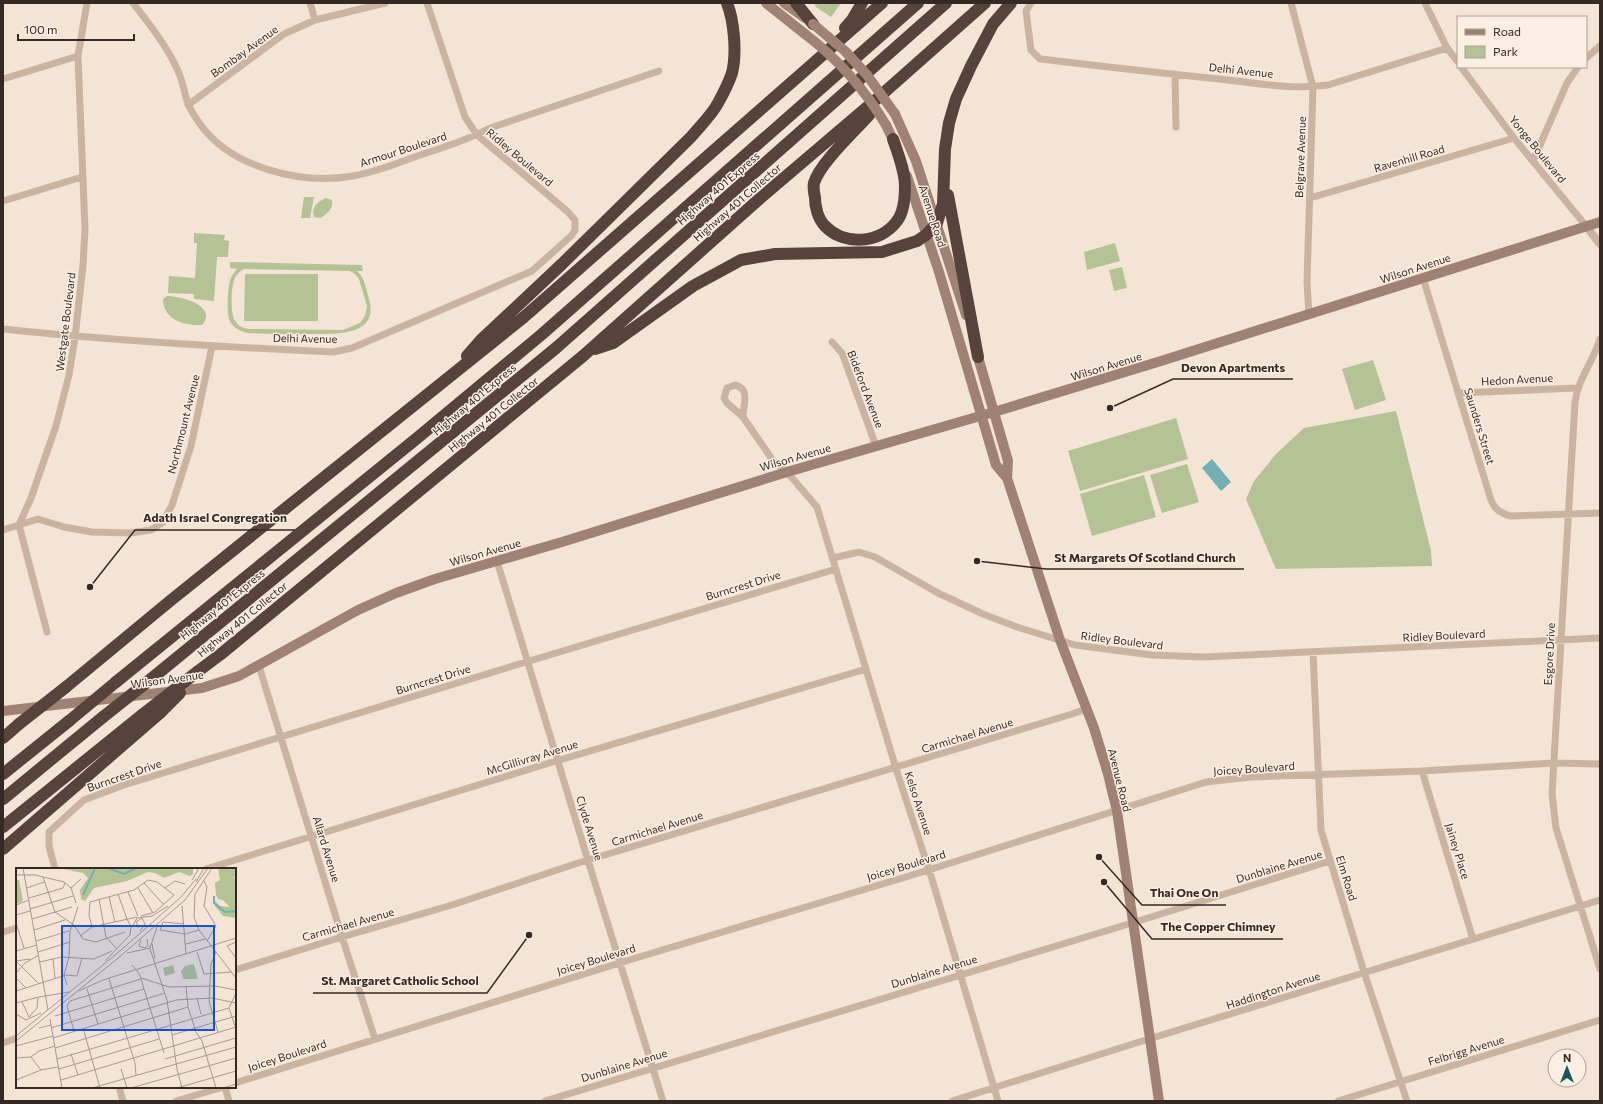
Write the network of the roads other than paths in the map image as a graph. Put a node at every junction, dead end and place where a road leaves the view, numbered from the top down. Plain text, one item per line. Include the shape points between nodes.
1 (87, 3) edge
2 (133, 3) edge
3 (310, 3) edge
4 (385, 3) edge
5 (427, 3) edge
6 (727, 3) edge
7 (766, 3) edge
8 (784, 3) edge
9 (796, 3) edge
10 (862, 3) edge
11 (882, 3) edge
12 (918, 3) edge
13 (946, 3) edge
14 (985, 3) edge
15 (1011, 3) edge
16 (1031, 3) edge
17 (1291, 3) edge
18 (1425, 3) edge
19 (315, 20) junction
20 (813, 24) junction
21 (1600, 46) edge
22 (1447, 48) junction
23 (78, 56) junction
24 (821, 56) junction
25 (1587, 57) edge
26 (1457, 61) edge
27 (1463, 68) edge
28 (1577, 68) edge
29 (660, 71) dead end
30 (1175, 74) junction
31 (3, 79) edge
32 (1313, 87) junction
33 (879, 97) junction
34 (188, 105) junction
35 (1176, 127) dead end
36 (477, 135) junction
37 (1514, 138) junction
38 (894, 139) junction
39 (1533, 161) junction
40 (82, 177) junction
41 (944, 178) junction
42 (1310, 198) junction
43 (3, 201) edge
44 (1600, 222) edge
45 (937, 223) junction
46 (1586, 226) junction
47 (576, 230) joint
48 (926, 235) junction
49 (1600, 244) edge
50 (1423, 278) junction
51 (1309, 315) junction
52 (3, 329) edge
53 (75, 337) junction
54 (1600, 340) edge
55 (832, 342) dead end
56 (212, 346) junction
57 (588, 352) junction
58 (978, 357) junction
59 (448, 378) junction
60 (1577, 388) junction
61 (1458, 393) junction
62 (994, 412) junction
63 (981, 416) junction
64 (743, 417) dead end
65 (876, 446) junction
66 (786, 472) junction
67 (1007, 478) junction
68 (1568, 514) junction
69 (1600, 514) edge
70 (19, 525) junction
71 (3, 530) edge
72 (833, 558) junction
73 (497, 561) junction
74 (836, 569) junction
75 (47, 632) dead end
76 (1600, 638) edge
77 (1060, 640) junction
78 (1561, 640) junction
79 (1312, 652) junction
80 (528, 661) junction
81 (259, 666) junction
82 (866, 669) junction
83 (201, 670) junction
84 (1086, 709) junction
85 (3, 711) edge
86 (281, 736) junction
87 (3, 738) edge
88 (558, 761) junction
89 (1554, 763) junction
90 (1600, 764) edge
91 (896, 768) junction
92 (1422, 771) junction
93 (3, 774) edge
94 (1318, 775) junction
95 (3, 799) edge
96 (1117, 811) junction
97 (3, 827) edge
98 (311, 836) junction
99 (3, 849) edge
100 (588, 860) junction
101 (1330, 861) junction
102 (55, 868) edge
103 (209, 868) edge
104 (929, 870) junction
105 (1600, 900) edge
106 (1580, 906) junction
107 (1132, 923) junction
108 (16, 928) edge
109 (3, 932) edge
110 (342, 937) junction
111 (1473, 939) junction
112 (620, 963) junction
113 (1600, 969) edge
114 (236, 970) edge
115 (1364, 972) junction
116 (960, 975) junction
117 (1600, 1020) edge
118 (16, 1038) edge
119 (375, 1039) junction
120 (1150, 1039) junction
121 (3, 1043) edge
122 (653, 1068) junction
123 (1401, 1081) junction
124 (236, 1083) edge
125 (119, 1088) edge
126 (221, 1088) edge
127 (224, 1088) edge
128 (994, 1089) junction
129 (124, 1101) edge
130 (176, 1101) edge
131 (229, 1101) edge
132 (545, 1101) edge
133 (663, 1101) edge
134 (952, 1101) edge
135 (998, 1101) edge
136 (1159, 1101) edge
137 (1338, 1101) edge
138 (1407, 1101) edge

1 - 23 street, Westgate Boulevard
2 - 34 street, Armour Boulevard via 159,36 179,72
3 - 19 street
4 - 19 street, Bombay Avenue
5 - 36 street, Ridley Boulevard via 465,116
6 - 59 highway via 732,15 732,72 718,103 708,117 568,259 481,340
7 - 38 main road, Avenue Road, bridge via 820,46 866,94
8 - 20 main road, Avenue Road
9 - 20 highway
10 - 24 highway via 852,20
11 - 24 highway
12 - 93 highway, Highway 401 Express, bridge via 536,339
13 - 95 highway, Highway 401 Express, bridge via 556,348
14 - 33 highway, Highway 401 Collector
15 - 41 highway via 993,24 956,99 948,123
16 - 30 street, Delhi Avenue via 1026,11 1031,50 1040,59
17 - 32 street, Belgrave Avenue
18 - 22 street
19 - 34 street, Bombay Avenue via 284,34
20 - 45 main road, Avenue Road, bridge via 850,56 895,114 916,161
21 - 25 street
22 - 26 street
22 - 32 street, Delhi Avenue via 1328,85
23 - 31 street
23 - 40 street, Westgate Boulevard
24 - 59 highway via 524,317
27 - 37 street, Yonge Boulevard
28 - 39 street via 1567,83
29 - 36 street, Armour Boulevard via 490,128
30 - 32 street, Delhi Avenue
30 - 35 street
32 - 42 street, Belgrave Avenue
33 - 38 highway via 869,115 824,164 814,183 817,211 824,226 841,237 873,239 897,221 903,209 905,185
33 - 57 highway, Highway 401 Collector via 756,202
34 - 36 street, Armour Boulevard via 200,125 220,145 240,158 266,169 294,175 328,178 374,172
36 - 47 street, Ridley Boulevard via 567,211 575,220
37 - 39 street, Yonge Boulevard
37 - 42 street, Ravenhill Road
38 - 48 main road, Avenue Road
39 - 46 street, Yonge Boulevard
40 - 43 street
40 - 53 street, Westgate Boulevard via 85,229
41 - 45 highway via 944,204
41 - 58 highway
42 - 51 street, Belgrave Avenue via 1307,282
44 - 46 main road, Wilson Avenue
45 - 48 highway
45 - 58 main road, Avenue Road
46 - 49 street, Yonge Boulevard
46 - 50 main road, Wilson Avenue
47 - 56 street, Delhi Avenue via 532,270 352,348 333,352
48 - 57 highway via 918,241 882,252 775,254 741,260 693,286 613,343
48 - 63 main road, Avenue Road
50 - 51 main road, Wilson Avenue
50 - 61 street, Saunders Street
51 - 62 main road, Wilson Avenue
52 - 53 street, Delhi Avenue
53 - 56 street, Delhi Avenue
53 - 70 street, Westgate Boulevard via 69,375 56,426
54 - 60 street, Esgore Drive
55 - 65 street, Bideford Avenue via 842,353
56 - 70 street, Northmount Avenue via 191,446 164,522 151,530 130,533 92,532 38,519
57 - 83 highway, Highway 401 Collector
58 - 62 main road, Avenue Road
59 - 87 highway, bridge
60 - 61 street, Hedon Avenue
60 - 68 street, Esgore Drive
61 - 68 street, Saunders Street via 1491,500 1498,512 1510,516
62 - 63 main road, Wilson Avenue
62 - 67 main road, Avenue Road via 1008,461
63 - 65 main road, Wilson Avenue
63 - 67 main road, Avenue Road via 996,465
64 - 66 street via 774,462
65 - 66 main road, Wilson Avenue
66 - 72 street via 817,507
66 - 73 main road, Wilson Avenue
67 - 77 main road, Avenue Road
68 - 69 street
68 - 78 street, Esgore Drive
70 - 71 street, Northmount Avenue
70 - 75 street
72 - 74 street, Kelso Avenue
72 - 77 street, Ridley Boulevard via 859,552 876,557 983,614
73 - 80 street, Clyde Avenue
73 - 81 main road, Wilson Avenue via 396,593 358,610
74 - 80 street, Burncrest Drive
74 - 82 street, Kelso Avenue
76 - 78 street, Ridley Boulevard
77 - 79 street, Ridley Boulevard via 1078,646 1176,657
77 - 84 main road, Avenue Road
78 - 79 street, Ridley Boulevard
78 - 89 street, Esgore Drive
79 - 94 street, Elm Road
80 - 86 street, Burncrest Drive
80 - 88 street, Clyde Avenue
81 - 85 main road, Wilson Avenue via 239,676 202,688
81 - 86 street, Allard Avenue
82 - 88 street, McGillivray Avenue
82 - 91 street, Kelso Avenue
83 - 97 highway, Highway 401 Collector, bridge
83 - 99 highway, bridge via 160,713
84 - 91 street, Carmichael Avenue
84 - 96 main road, Avenue Road via 1108,774
86 - 98 street, Allard Avenue
86 - 102 street, Burncrest Drive via 84,800 49,832 48,846
88 - 98 street, McGillivray Avenue
88 - 100 street, Clyde Avenue
89 - 90 street, Joicey Boulevard
89 - 92 street, Joicey Boulevard
89 - 106 street, Esgore Drive via 1552,794 1556,828
91 - 100 street, Carmichael Avenue
91 - 104 street, Kelso Avenue
92 - 94 street, Joicey Boulevard
92 - 111 street, Jainey Place
94 - 96 street, Joicey Boulevard via 1212,781
94 - 101 street, Elm Road via 1321,830
96 - 104 street, Joicey Boulevard
96 - 107 main road, Avenue Road
98 - 103 street, McGillivray Avenue
98 - 110 street, Allard Avenue
100 - 110 street, Carmichael Avenue via 452,905
100 - 112 street, Clyde Avenue
101 - 107 street, Dunblaine Avenue
101 - 115 street, Elm Road
104 - 112 street, Joicey Boulevard
104 - 116 street, Kelso Avenue
105 - 106 street, Haddington Avenue
106 - 111 street, Haddington Avenue
106 - 113 street, Esgore Drive
107 - 116 street, Dunblaine Avenue
107 - 120 main road, Avenue Road
108 - 109 street
110 - 114 street, Carmichael Avenue
110 - 119 street, Allard Avenue
111 - 115 street, Haddington Avenue
112 - 119 street, Joicey Boulevard
112 - 122 street, Clyde Avenue
115 - 120 street, Haddington Avenue
115 - 123 street, Elm Road
116 - 122 street, Dunblaine Avenue
116 - 128 street, Kelso Avenue
117 - 123 street, Felbrigg Avenue
118 - 121 street
119 - 124 street, Joicey Boulevard
120 - 128 street, Haddington Avenue
120 - 136 main road, Avenue Road
122 - 132 street, Dunblaine Avenue
122 - 133 street, Clyde Avenue
123 - 137 street, Felbrigg Avenue
123 - 138 street, Elm Road
125 - 129 street
126 - 130 street
127 - 131 street
128 - 134 street, Haddington Avenue
128 - 135 street, Kelso Avenue

